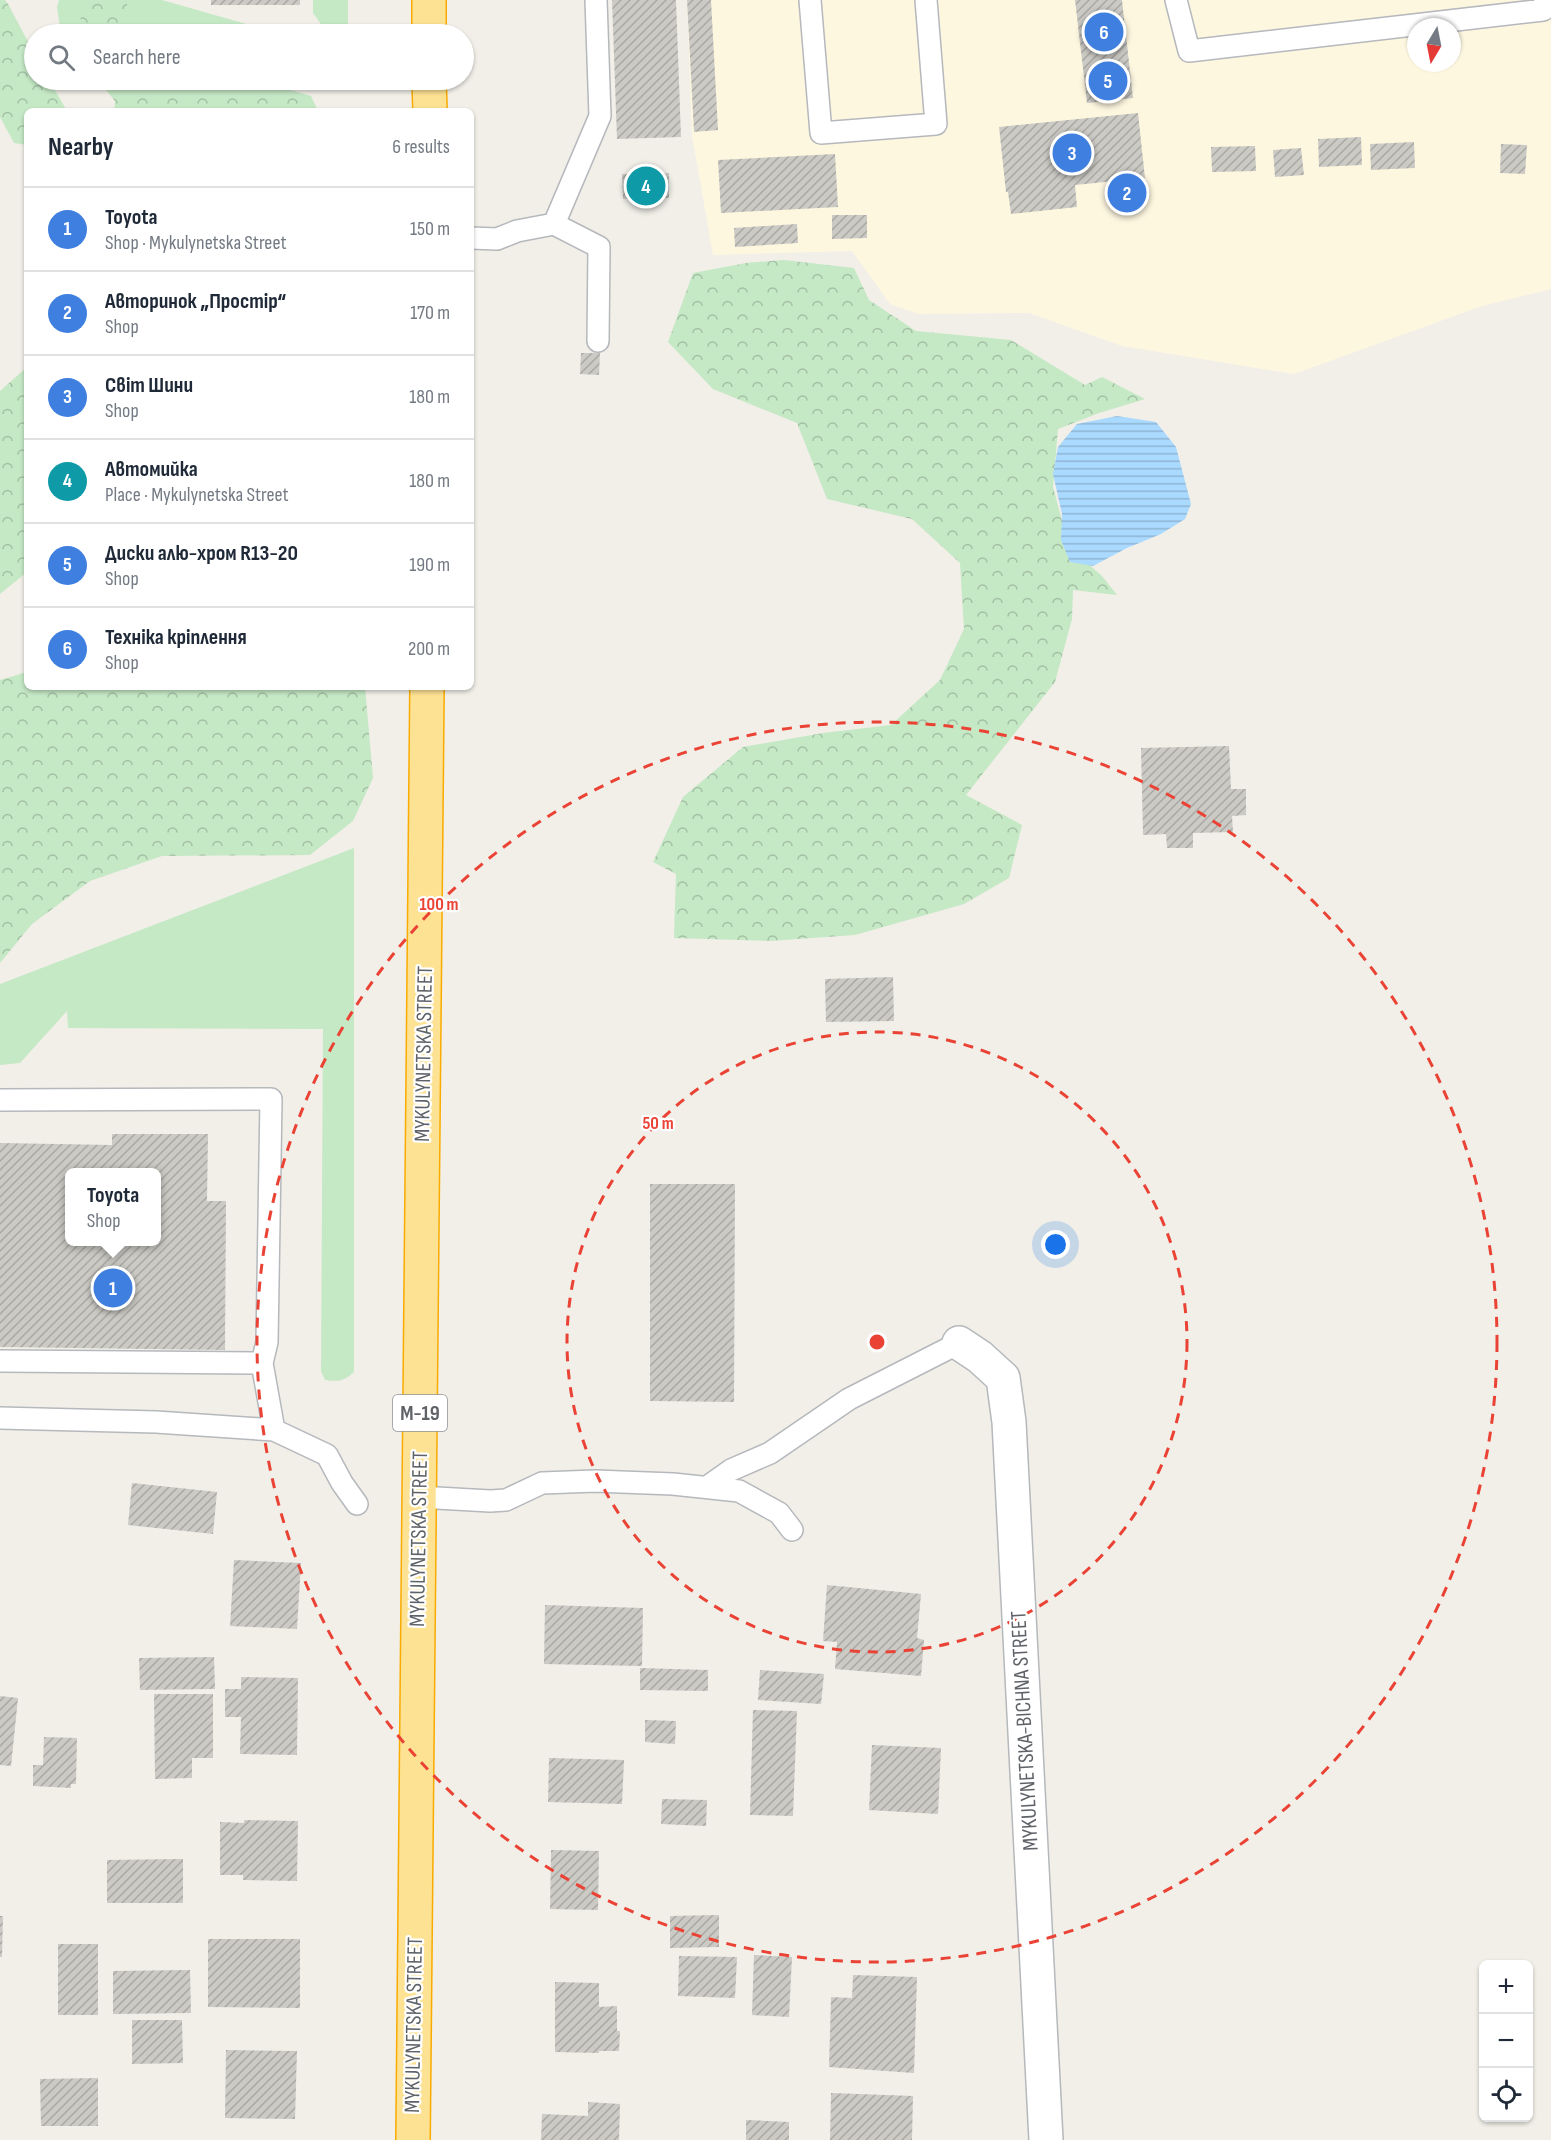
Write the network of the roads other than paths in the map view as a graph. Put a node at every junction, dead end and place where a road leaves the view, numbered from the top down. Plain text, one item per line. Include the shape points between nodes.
1 (429, 0) edge
2 (596, 0) edge
3 (810, 0) edge
4 (926, 0) edge
5 (1176, 0) edge
6 (1545, 0) edge
7 (429, 24) edge
8 (429, 90) edge
9 (430, 108) edge
10 (554, 224) junction
11 (474, 238) edge
12 (598, 341) dead end
13 (427, 690) edge
14 (0, 1100) edge
15 (959, 1343) joint
16 (0, 1361) edge
17 (262, 1363) junction
18 (0, 1418) edge
19 (274, 1430) junction
20 (707, 1487) junction
21 (419, 1497) junction
22 (357, 1504) dead end
23 (792, 1530) dead end
24 (413, 2140) edge
25 (1046, 2140) edge

1 - 7 highway
2 - 10 lane via 600,116
3 - 4 lane via 821,133 936,124
5 - 6 lane via 1189,51 1543,10
8 - 9 highway
10 - 11 lane via 497,239
10 - 12 lane via 599,247
13 - 21 highway, MYKULYNETSKA STREET / М-19
14 - 17 lane via 271,1099 267,1342
15 - 20 lane via 849,1399 771,1453 732,1470
15 - 25 street, MYKULYNETSKA-BICHNA STREET via 1003,1378 1009,1422
16 - 17 lane
17 - 19 lane
18 - 19 lane
19 - 22 lane via 327,1455
20 - 21 lane via 596,1481 542,1483 506,1500 490,1502
20 - 23 lane via 739,1491 778,1513
21 - 24 highway, MYKULYNETSKA STREET / М-19

